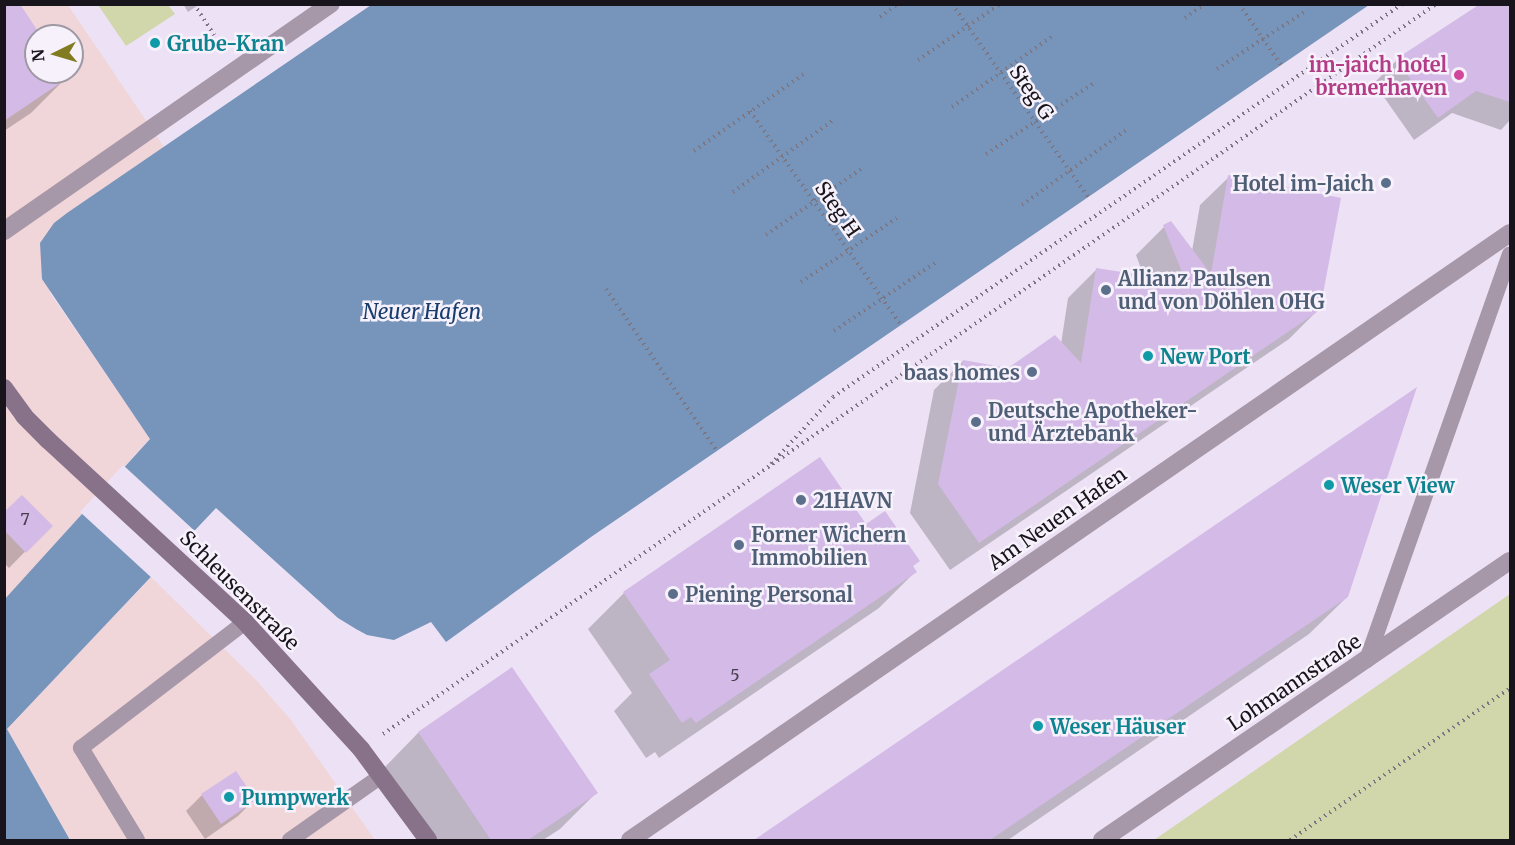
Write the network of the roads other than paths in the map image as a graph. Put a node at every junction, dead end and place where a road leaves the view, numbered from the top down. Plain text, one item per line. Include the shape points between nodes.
1 (331, 4) edge
2 (4, 231) edge
3 (1510, 233) edge
4 (1510, 254) edge
5 (4, 388) edge
6 (1510, 561) edge
7 (245, 622) junction
8 (1367, 660) junction
9 (381, 776) junction
10 (137, 840) edge
11 (290, 840) edge
12 (428, 840) edge
13 (630, 840) edge
14 (1102, 840) edge

1 - 2 street
3 - 13 street, Am Neuen Hafen
4 - 8 lane
5 - 7 street, Schleusenstraße via 48,440
6 - 8 street, Lohmannstraße
7 - 9 street, Schleusenstraße
7 - 10 lane via 81,748
8 - 14 street, Lohmannstraße
9 - 11 lane
9 - 12 street, Schleusenstraße

